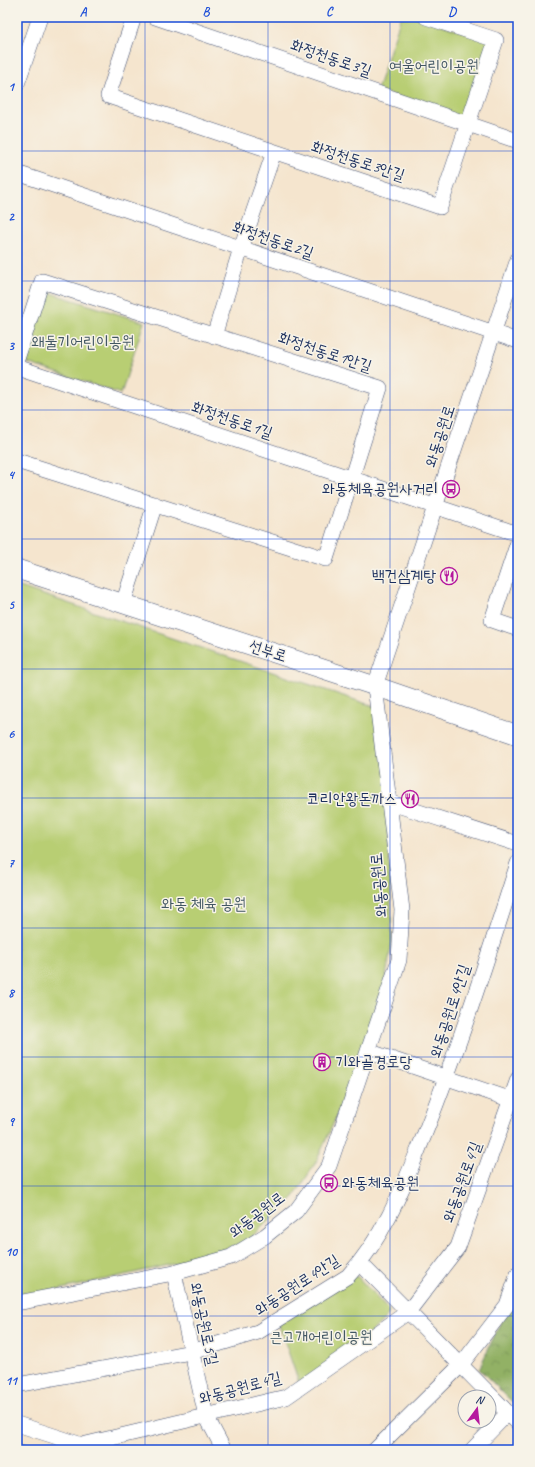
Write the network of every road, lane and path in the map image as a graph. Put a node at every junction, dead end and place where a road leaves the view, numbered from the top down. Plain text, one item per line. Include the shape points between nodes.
1 (40, 17) edge
2 (134, 17) edge
3 (155, 17) edge
4 (426, 17) edge
5 (17, 84) edge
6 (468, 124) junction
7 (518, 141) edge
8 (274, 152) junction
9 (17, 173) edge
10 (241, 248) junction
11 (518, 259) edge
12 (493, 333) junction
13 (214, 336) junction
14 (518, 341) edge
15 (17, 359) edge
16 (17, 366) edge
17 (17, 461) edge
18 (351, 478) junction
19 (154, 504) junction
20 (435, 506) junction
21 (518, 534) edge
22 (518, 542) edge
23 (17, 569) edge
24 (123, 604) junction
25 (518, 629) edge
26 (375, 686) junction
27 (518, 735) edge
28 (388, 802) junction
29 (518, 844) edge
30 (518, 864) edge
31 (368, 1051) junction
32 (447, 1078) junction
33 (518, 1079) edge
34 (514, 1100) edge
35 (360, 1263) junction
36 (174, 1273) junction
37 (518, 1274) edge
38 (17, 1303) edge
39 (408, 1312) junction
40 (191, 1352) junction
41 (461, 1365) junction
42 (17, 1385) edge
43 (206, 1416) junction
44 (513, 1418) edge
45 (17, 1424) edge
46 (224, 1450) edge
47 (376, 1450) edge
48 (472, 1450) edge

1 - 5 street
2 - 8 street, 화정천동로3안길 via 108,96
3 - 6 street, 화정천동로3길
4 - 6 street, 화정천동로3안길 via 496,40
6 - 7 street, 화정천동로3길
6 - 8 street, 화정천동로3안길 via 440,207
8 - 10 street
9 - 10 street, 화정천동로2길
10 - 12 street, 화정천동로2길
10 - 13 street
11 - 12 street, 와동공원로
12 - 14 street, 화정천동로2길
12 - 20 street, 와동공원로
13 - 15 street, 화정천동로1안길 via 42,281
13 - 18 street, 화정천동로1안길 via 380,388
16 - 18 street, 화정천동로1길
17 - 19 street, 화정천동로1안길
18 - 19 street, 화정천동로1안길 via 326,559
18 - 20 street, 화정천동로1길
19 - 24 street
20 - 21 street, 화정천동로1길
20 - 26 street, 와동공원로
22 - 25 street via 492,620
23 - 24 main road, 선부로
24 - 26 main road, 선부로
26 - 27 main road, 선부로
26 - 28 street, 와동공원로
28 - 29 street
28 - 31 street, 와동공원로 via 402,910 399,960
30 - 32 street, 와동공원로4안길
31 - 32 street
31 - 36 street, 와동공원로 via 329,1166 296,1211 265,1236 231,1257
32 - 34 street
32 - 35 street, 와동공원로4안길 via 394,1210
33 - 34 street, 와동공원로4길
34 - 39 street, 와동공원로4길 via 458,1247
35 - 39 street
35 - 40 street, 와동공원로4안길 via 348,1276 258,1332
36 - 38 street, 와동공원로
36 - 40 street, 와동공원로5길
37 - 41 street via 507,1306
39 - 41 street
39 - 43 street, 와동공원로4길 via 286,1397
40 - 42 street, 와동공원로4안길
40 - 43 street, 와동공원로5길
41 - 44 street
41 - 47 street
43 - 45 street, 와동공원로4길 via 82,1445
43 - 46 street, 와동공원로5길
44 - 48 street

